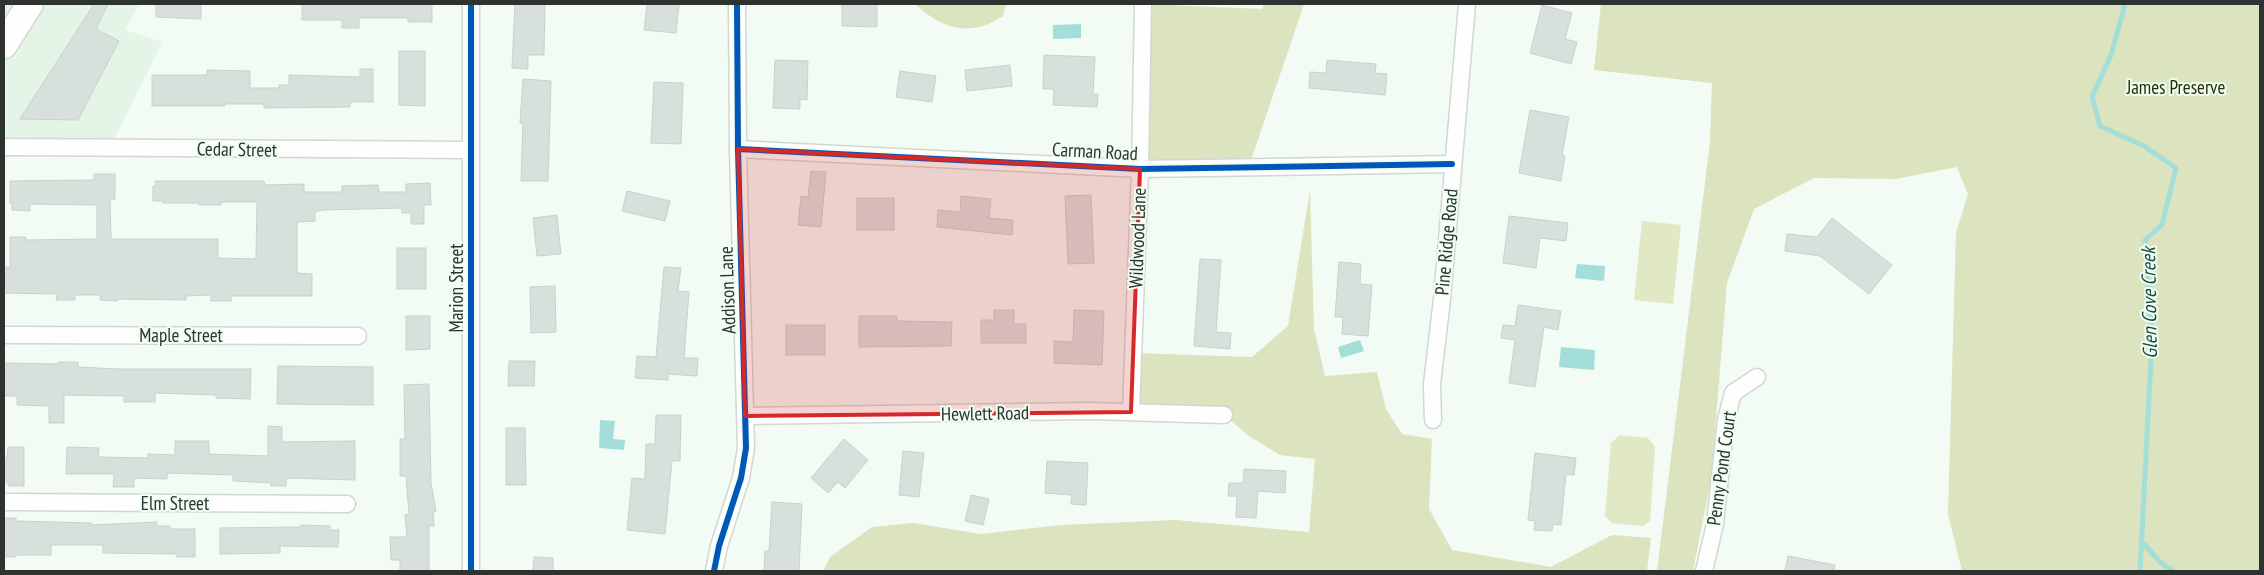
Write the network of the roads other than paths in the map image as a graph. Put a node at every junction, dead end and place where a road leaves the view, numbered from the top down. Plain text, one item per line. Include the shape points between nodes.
1 (30, 4) edge
2 (470, 4) edge
3 (737, 4) edge
4 (1143, 4) edge
5 (1467, 4) edge
6 (4, 45) edge
7 (4, 147) edge
8 (738, 149) junction
9 (471, 150) junction
10 (1452, 164) junction
11 (1140, 169) junction
12 (4, 335) edge
13 (358, 336) dead end
14 (1757, 377) dead end
15 (1131, 412) junction
16 (745, 416) junction
17 (1224, 416) dead end
18 (1433, 420) dead end
19 (4, 502) edge
20 (347, 504) dead end
21 (471, 571) edge
22 (714, 571) edge
23 (1704, 571) edge

1 - 6 main road
2 - 9 street, Marion Street
3 - 8 street, Addison Lane
4 - 11 street, Wildwood Lane
5 - 10 street, Pine Ridge Road
7 - 9 street, Cedar Street
8 - 11 street, Carman Road
8 - 16 street, Addison Lane
9 - 21 street, Marion Street
10 - 11 street, Carman Road
10 - 18 street, Pine Ridge Road via 1432,384
11 - 15 street, Wildwood Lane
12 - 13 street, Maple Street
14 - 23 street, Penny Pond Court via 1733,393 1730,402 1720,455 1714,524
15 - 16 street, Hewlett Road
15 - 17 street, Hewlett Road
16 - 22 street, Addison Lane via 746,448 741,478 718,546
19 - 20 street, Elm Street

